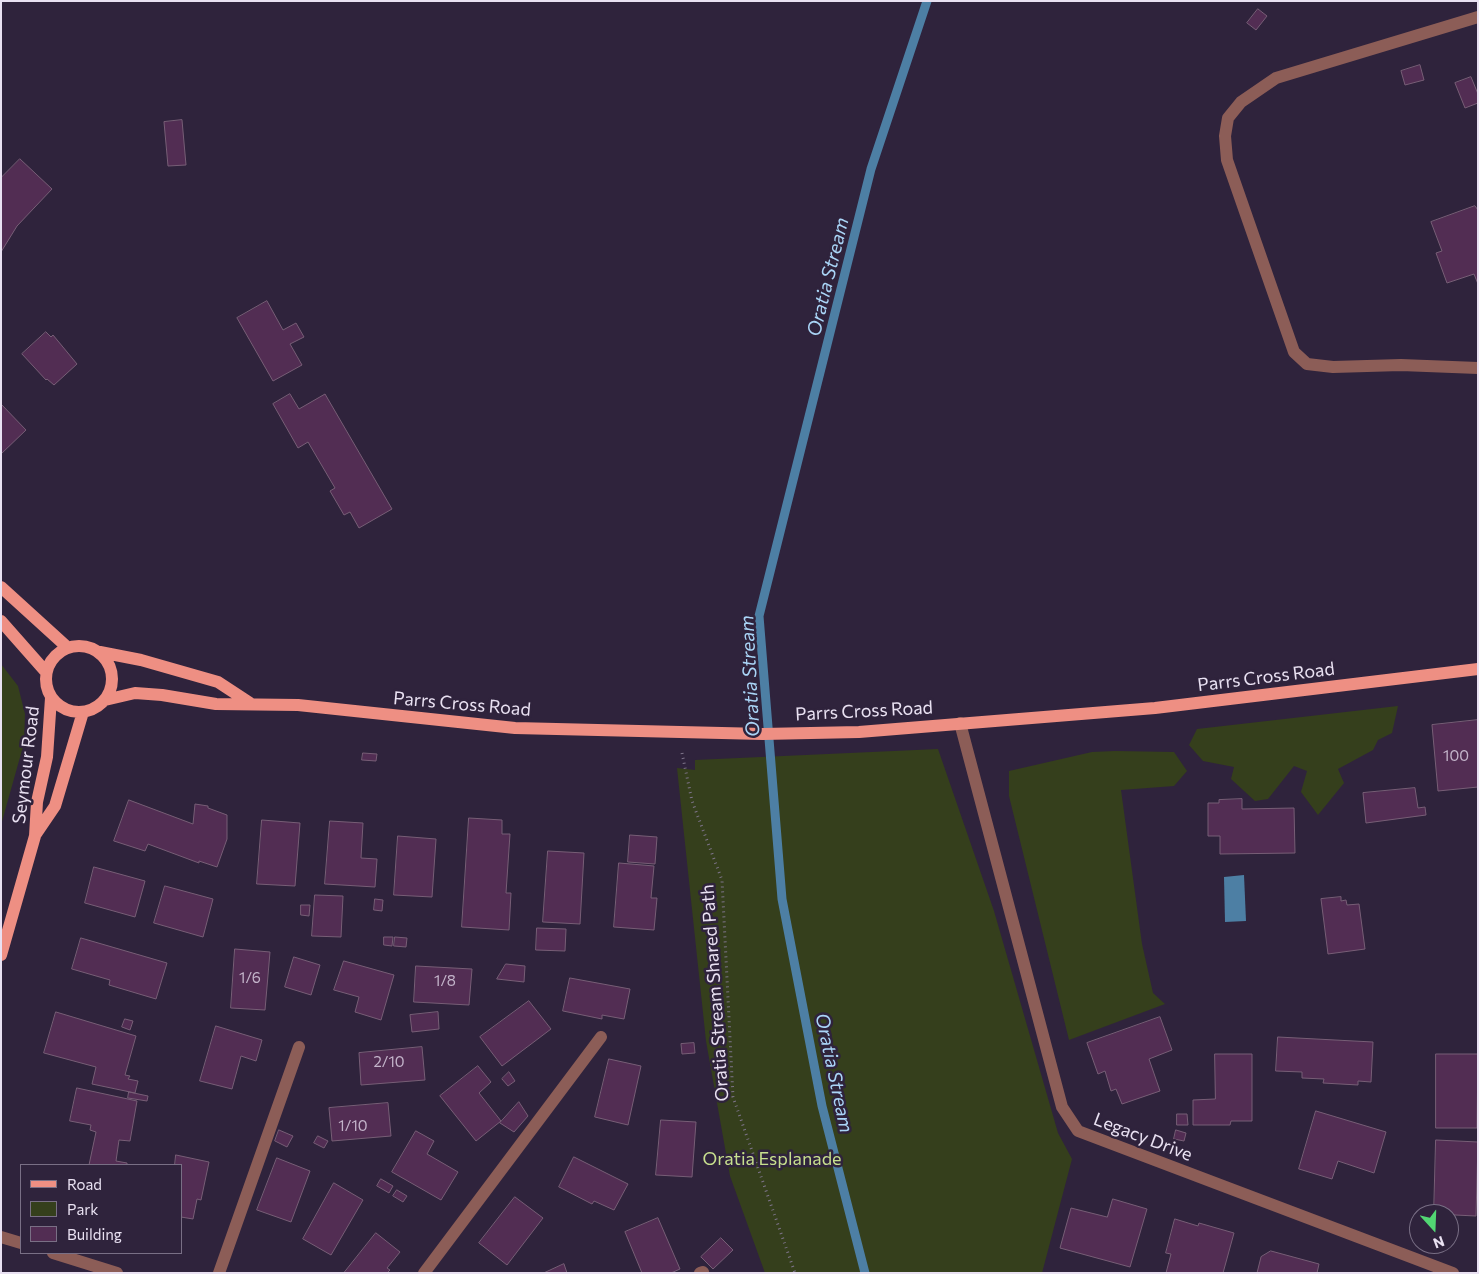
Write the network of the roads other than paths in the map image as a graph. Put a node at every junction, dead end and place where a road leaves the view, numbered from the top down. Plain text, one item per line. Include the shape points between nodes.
1 (1478, 17) edge
2 (1478, 368) edge
3 (1, 587) edge
4 (1, 621) edge
5 (67, 647) junction
6 (100, 652) junction
7 (1478, 669) edge
8 (46, 672) junction
9 (51, 698) junction
10 (105, 700) junction
11 (250, 703) junction
12 (83, 712) junction
13 (960, 723) junction
14 (35, 836) junction
15 (1, 955) edge
16 (601, 1037) dead end
17 (299, 1047) dead end
18 (1, 1237) edge
19 (20, 1243) edge
20 (56, 1254) edge
21 (117, 1273) edge
22 (219, 1273) edge
23 (424, 1273) edge
24 (1453, 1273) edge

1 - 2 street via 1276,78 1241,102 1228,118 1225,136 1227,160 1294,352 1307,364
3 - 5 main road
4 - 8 main road
5 - 6 main road via 78,645
5 - 8 main road via 50,661
6 - 10 main road via 106,658 113,679
6 - 11 main road via 218,682
7 - 13 main road, Parrs Cross Road via 1155,708
8 - 9 main road via 46,688
9 - 12 main road via 66,710
9 - 14 main road, Seymour Road via 47,757 37,802
10 - 11 main road, Parrs Cross Road via 135,693 216,704
10 - 12 main road via 97,708
11 - 13 main road, Parrs Cross Road via 298,705 515,728 763,734 859,732
12 - 14 main road, Seymour Road via 55,806
13 - 24 street, Legacy Drive via 1062,1108 1078,1131
14 - 15 main road, Seymour Road
16 - 23 street
17 - 22 street
18 - 19 street
20 - 21 street

